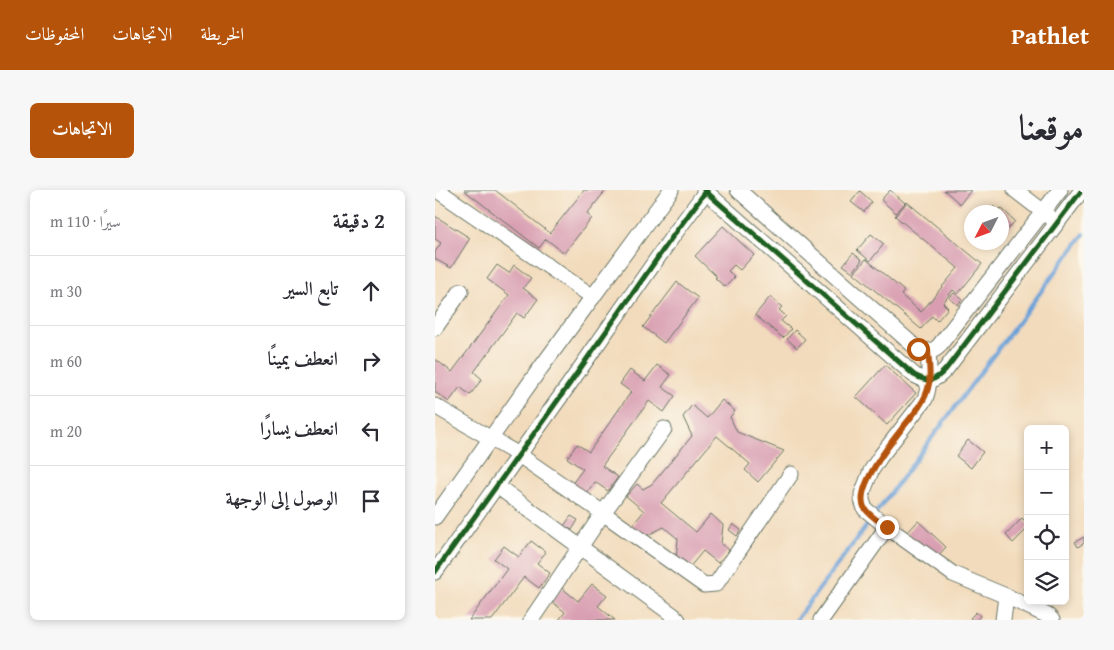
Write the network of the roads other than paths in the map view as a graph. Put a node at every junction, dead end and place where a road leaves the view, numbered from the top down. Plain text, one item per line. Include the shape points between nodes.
1 (437, 190) edge
2 (671, 190) edge
3 (706, 190) edge
4 (1015, 190) edge
5 (1060, 190) edge
6 (1082, 190) edge
7 (744, 192) edge
8 (1043, 212) junction
9 (1057, 223) junction
10 (461, 291) dead end
11 (593, 297) junction
12 (435, 328) edge
13 (928, 351) junction
14 (930, 381) junction
15 (435, 406) edge
16 (664, 429) dead end
17 (491, 439) junction
18 (519, 455) junction
19 (791, 474) dead end
20 (497, 486) junction
21 (603, 513) junction
22 (435, 517) edge
23 (878, 520) junction
24 (581, 548) junction
25 (435, 572) edge
26 (1006, 596) junction
27 (531, 620) edge
28 (678, 620) edge
29 (821, 620) edge
30 (1003, 620) edge
31 (1052, 620) edge

1 - 11 street
2 - 11 street
3 - 14 street via 914,375
3 - 18 street
4 - 8 street
5 - 8 street
6 - 9 street
7 - 13 street via 913,345
8 - 9 street
8 - 13 street via 939,346
9 - 14 street via 946,369
10 - 12 street
11 - 17 street
13 - 14 street
14 - 23 street via 925,399 880,457 862,494 865,509
15 - 17 street
16 - 21 street
17 - 18 street
17 - 22 street
18 - 20 street
18 - 21 street
19 - 21 street via 717,584 704,585
20 - 24 street
20 - 25 street
21 - 24 street
23 - 26 street via 953,574
23 - 29 street
24 - 27 street
24 - 28 street
26 - 30 street
26 - 31 street

